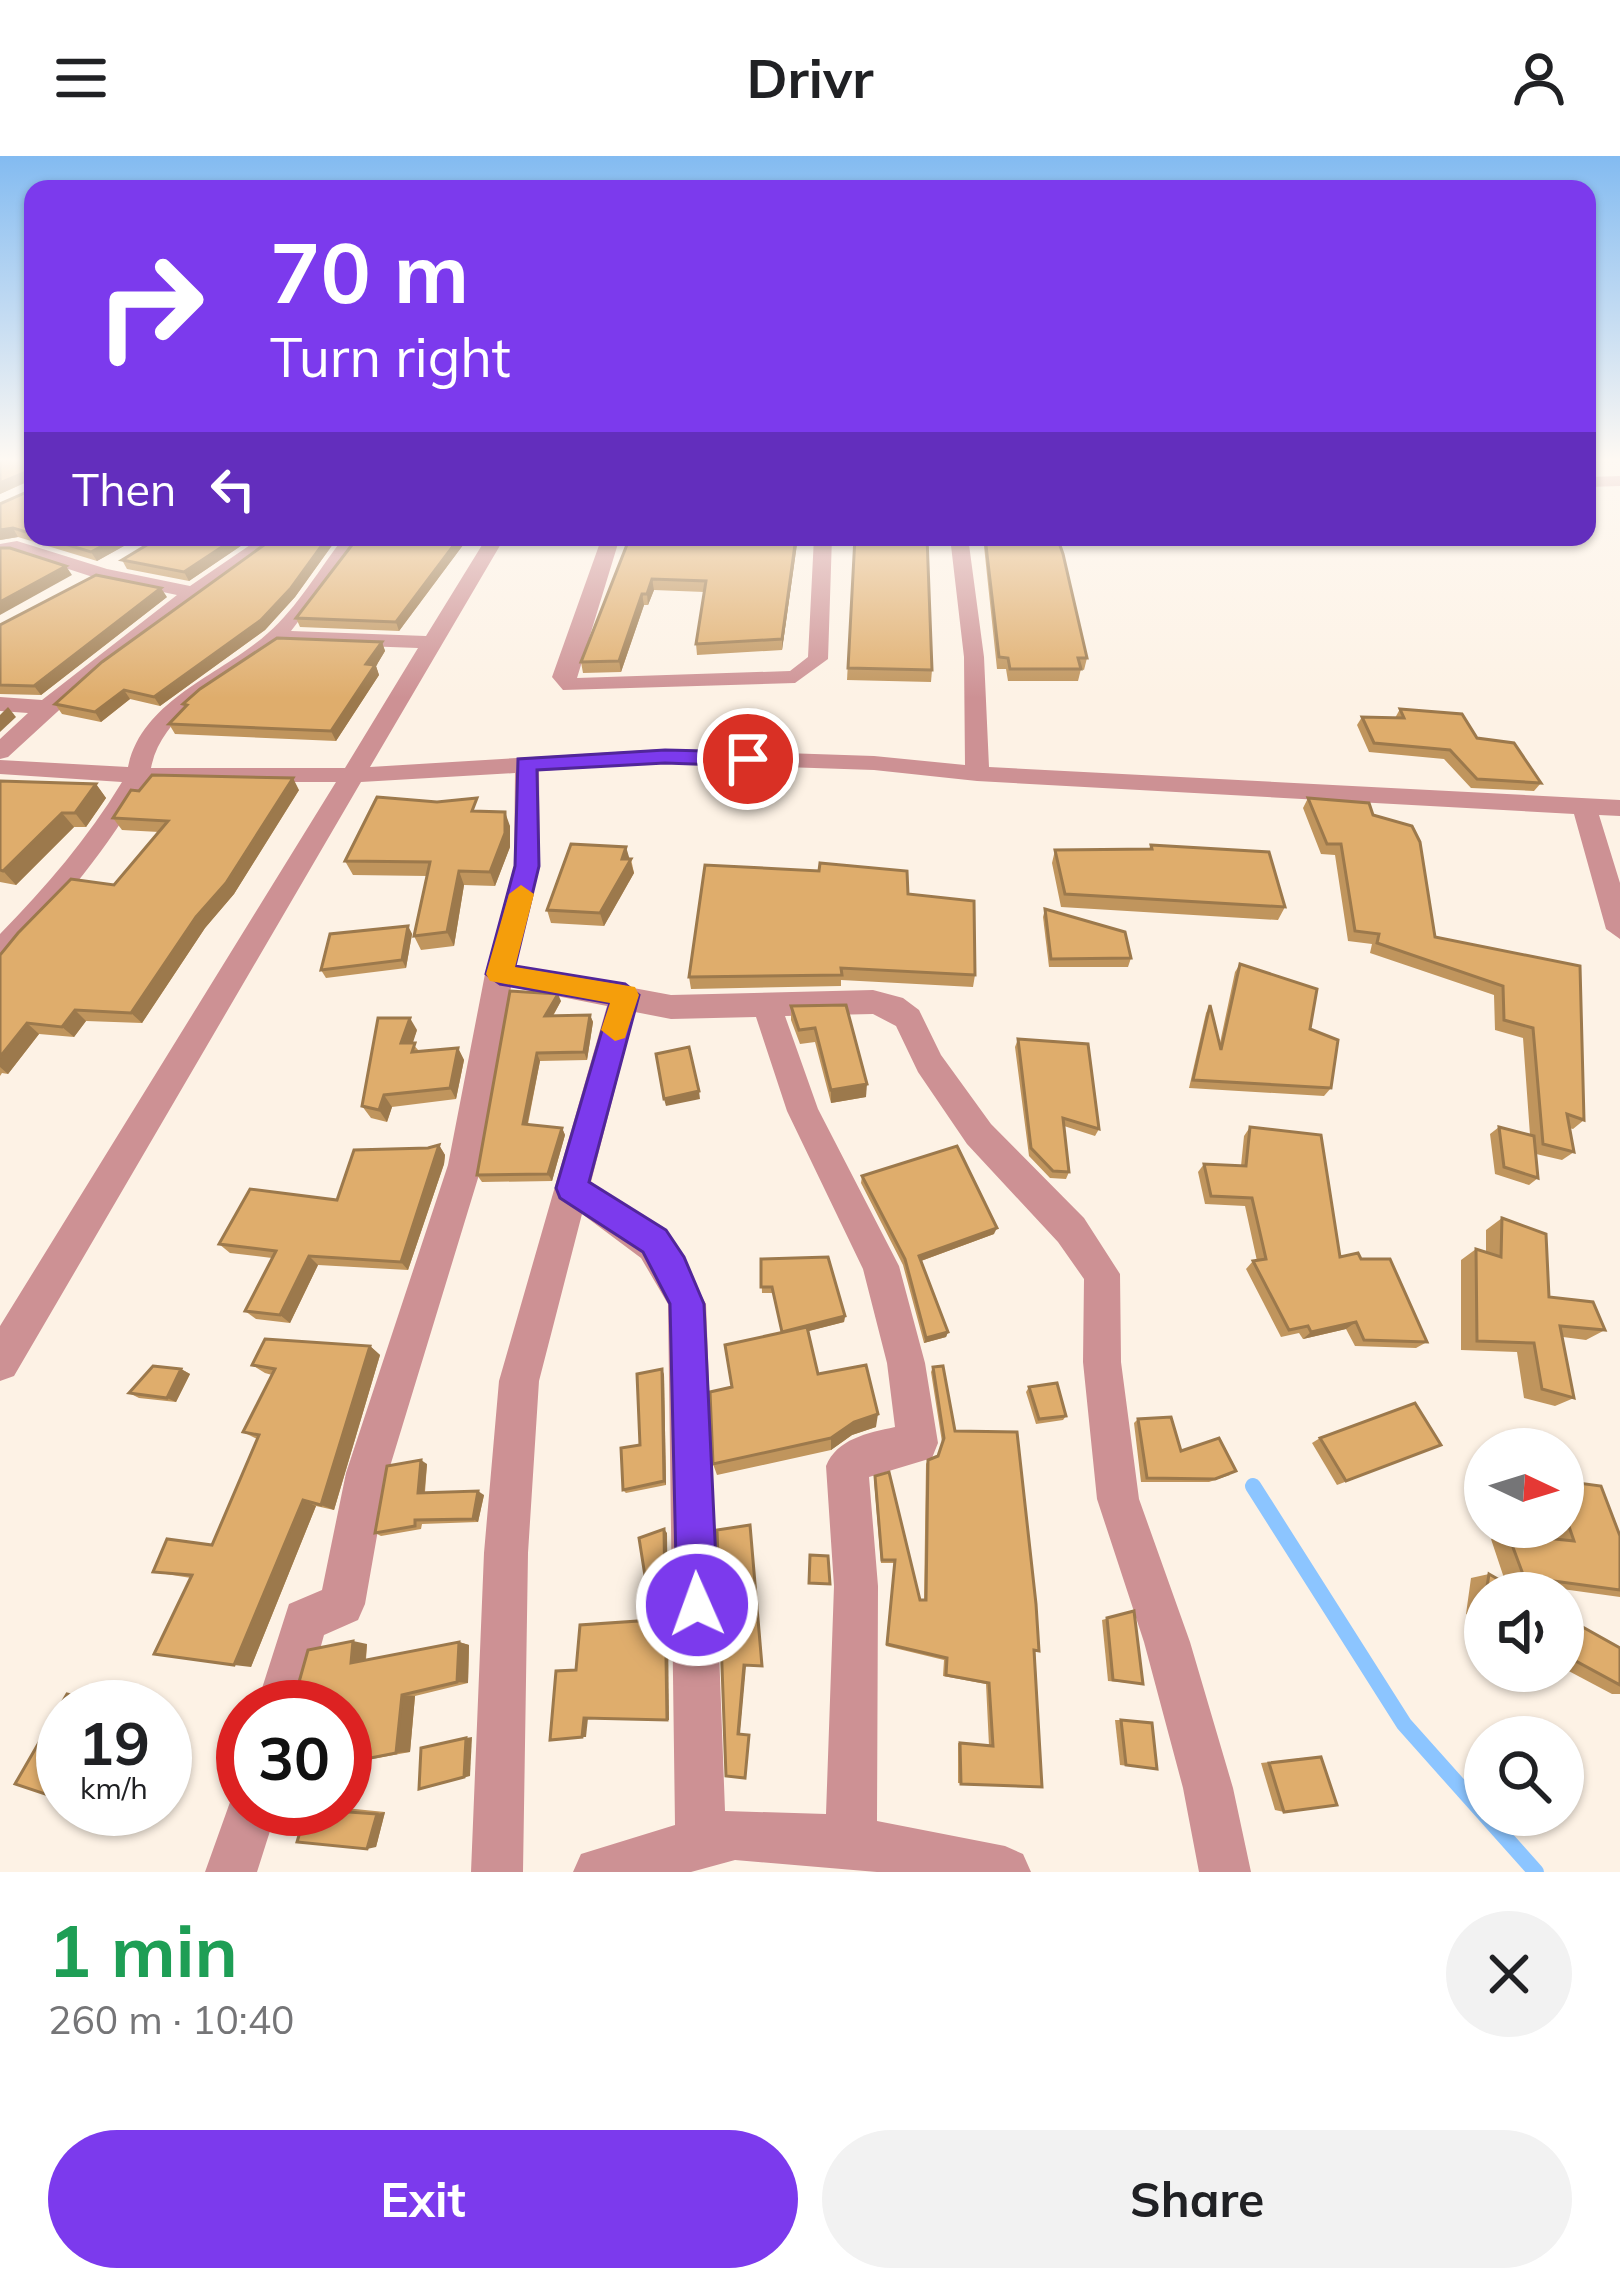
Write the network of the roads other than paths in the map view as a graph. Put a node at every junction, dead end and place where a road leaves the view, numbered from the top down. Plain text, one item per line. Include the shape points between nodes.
1 (12, 546) edge
2 (261, 546) edge
3 (346, 546) edge
4 (491, 546) edge
5 (608, 546) edge
6 (823, 546) edge
7 (960, 546) edge
8 (122, 562) edge
9 (103, 574) junction
10 (82, 585) edge
11 (193, 592) junction
12 (277, 637) junction
13 (436, 643) junction
14 (0, 704) edge
15 (44, 707) junction
16 (0, 752) edge
17 (526, 764) junction
18 (0, 767) edge
19 (976, 774) junction
20 (138, 775) junction
21 (356, 775) junction
22 (1584, 806) junction
23 (1620, 808) edge
24 (1620, 929) edge
25 (0, 951) edge
26 (500, 974) junction
27 (625, 995) junction
28 (766, 1003) junction
29 (572, 1188) junction
30 (0, 1362) edge
31 (288, 1680) edge
32 (243, 1836) edge
33 (851, 1841) junction
34 (700, 1843) junction
35 (231, 1872) edge
36 (497, 1872) edge
37 (599, 1872) edge
38 (1005, 1872) edge
39 (1225, 1872) edge

1 - 9 street
2 - 11 street
3 - 12 street
4 - 13 street
5 - 6 street via 563,677 571,685 795,677 818,659
7 - 19 street via 974,657
8 - 9 street
9 - 10 street
9 - 11 street
11 - 15 street
12 - 13 street
12 - 20 street via 188,697 143,749
13 - 21 street
14 - 15 street
15 - 16 street
17 - 19 street via 665,756
17 - 21 street
17 - 26 street via 527,866
18 - 20 street
19 - 22 street
20 - 21 street
20 - 25 street via 49,901
21 - 30 street
22 - 23 street
22 - 24 street
26 - 27 street
26 - 31 street via 465,1165 367,1473 342,1604 305,1620
27 - 28 street via 671,1007
27 - 29 street
28 - 33 street via 803,1111 881,1266 917,1443 847,1466 856,1586
28 - 39 street via 873,1002 908,1018 979,1134 1102,1274 1102,1362 1118,1499 1167,1642
29 - 34 street via 655,1241 687,1304
29 - 36 street via 519,1381
32 - 35 street
33 - 34 street via 734,1834
33 - 38 street
34 - 37 street

